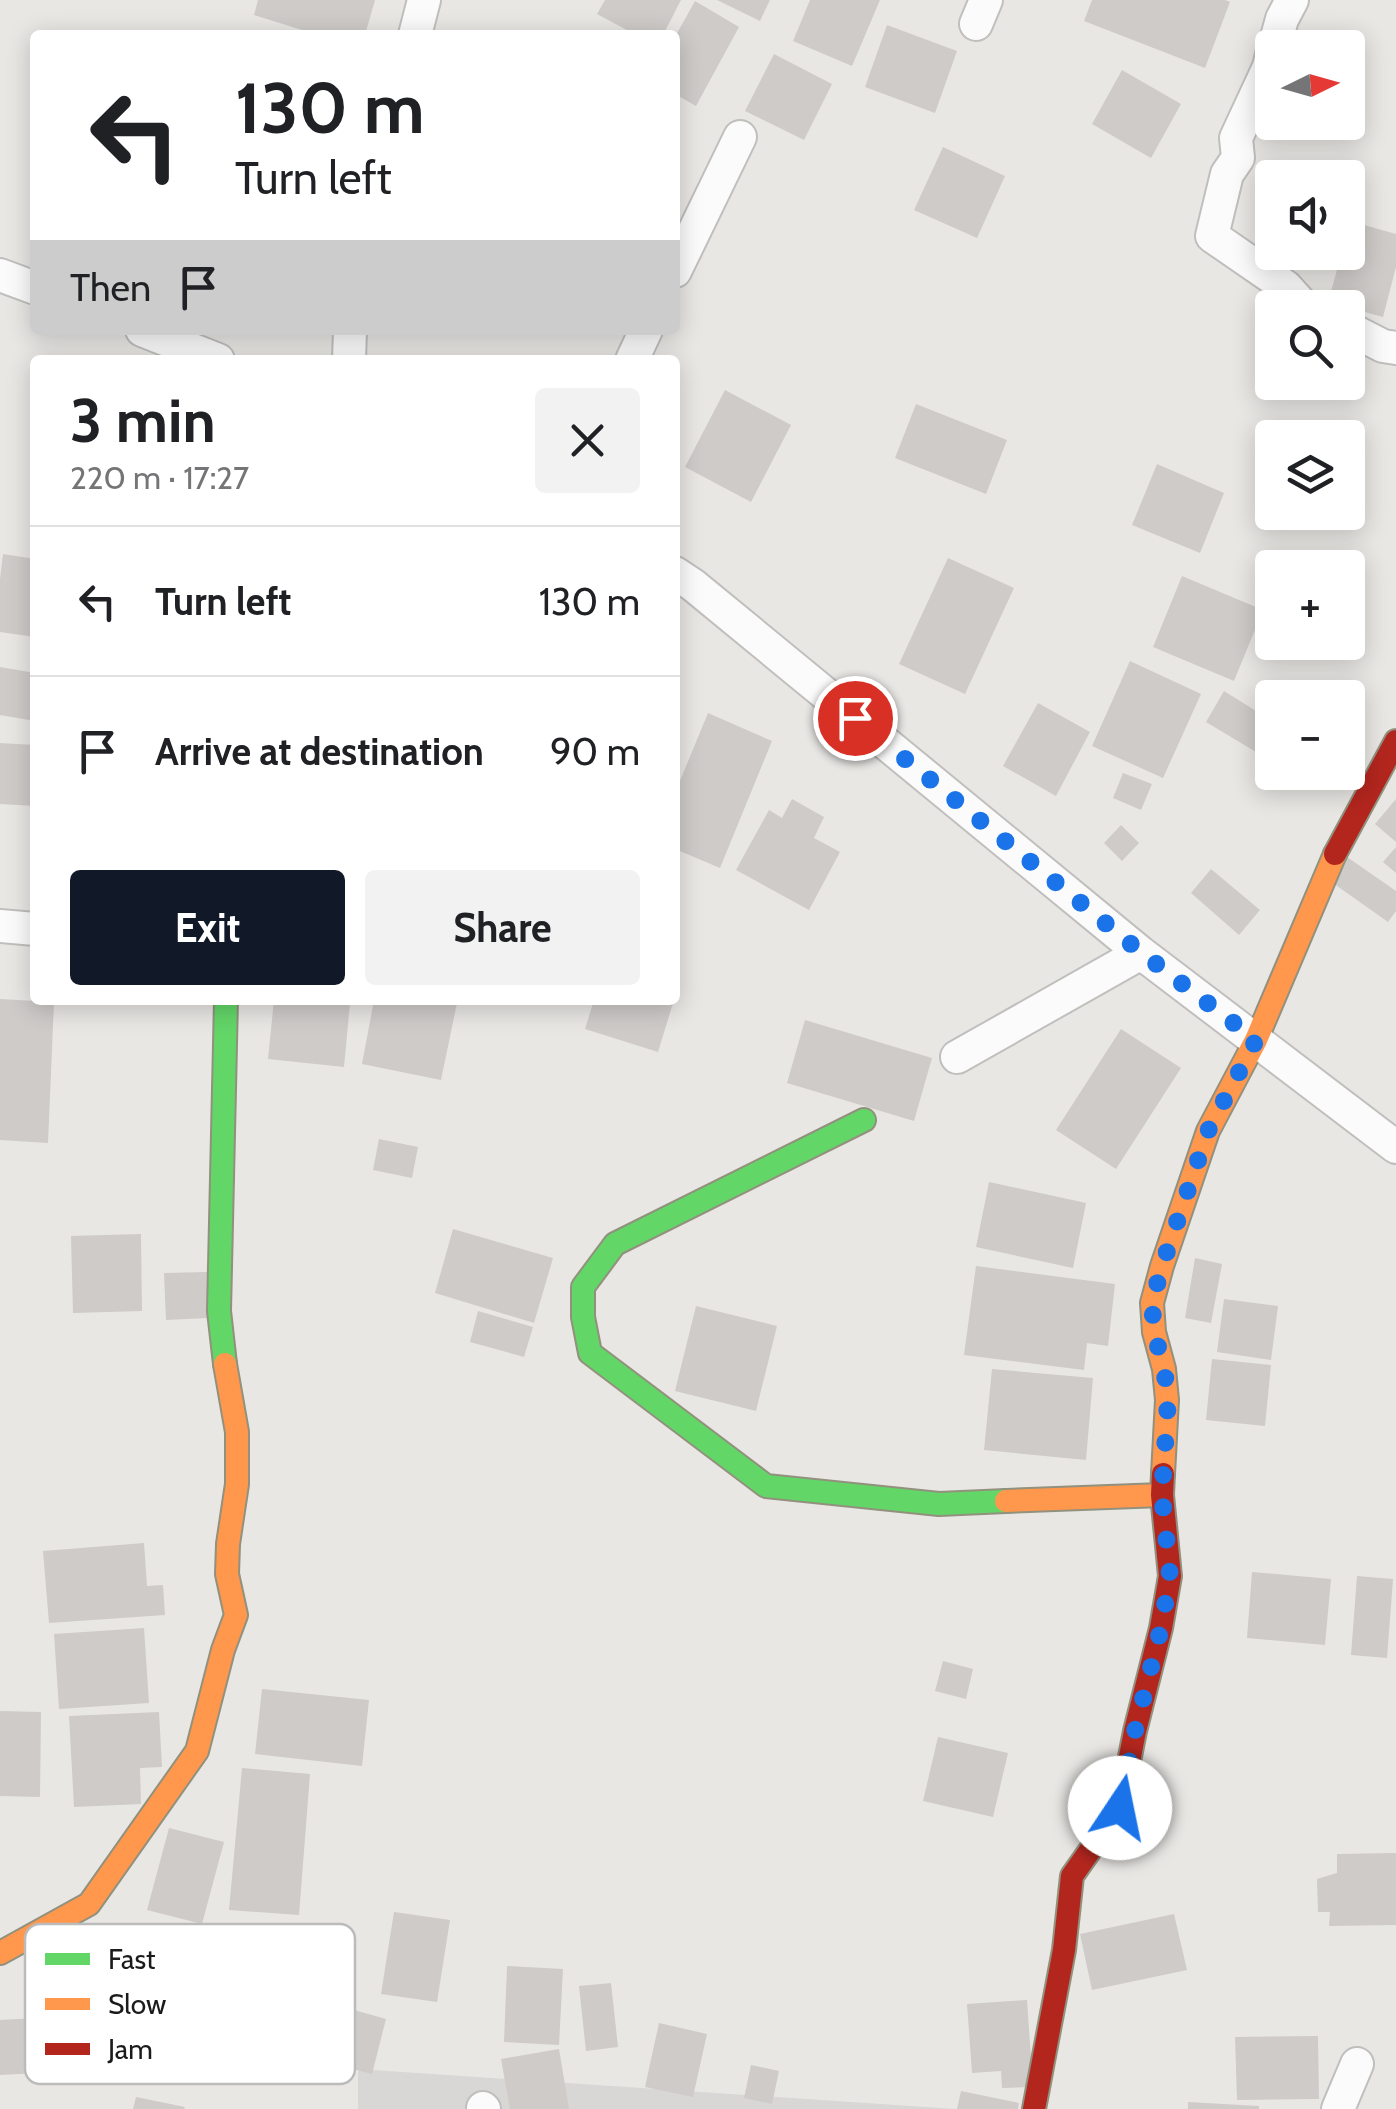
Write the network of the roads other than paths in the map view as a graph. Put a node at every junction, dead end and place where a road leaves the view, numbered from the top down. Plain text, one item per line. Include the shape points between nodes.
1 (424, 0) edge
2 (1288, 2) edge
3 (416, 30) edge
4 (1279, 30) edge
5 (1255, 97) edge
6 (740, 137) dead end
7 (680, 261) edge
8 (0, 275) edge
9 (30, 286) edge
10 (1288, 290) edge
11 (155, 335) edge
12 (1365, 337) edge
13 (1396, 348) edge
14 (205, 355) edge
15 (680, 577) edge
16 (1396, 741) edge
17 (0, 926) edge
18 (30, 929) edge
19 (1142, 953) junction
20 (226, 1005) edge
21 (1256, 1040) junction
22 (957, 1057) dead end
23 (864, 1120) dead end
24 (1396, 1147) edge
25 (1162, 1495) junction
26 (51, 1924) edge
27 (25, 1938) edge
28 (0, 1952) edge
29 (1356, 2064) dead end
30 (1034, 2109) edge
31 (1338, 2109) edge

1 - 3 street
2 - 4 street
5 - 10 street via 1236,138 1238,158 1227,174 1212,236
6 - 7 street
8 - 9 street
11 - 14 street
12 - 13 street
15 - 19 street
16 - 21 street via 1326,868
17 - 18 street
19 - 21 street
19 - 22 street
20 - 26 street via 219,1311 237,1432 228,1544 236,1615 197,1751 88,1904
21 - 24 street
21 - 25 street via 1208,1131 1152,1303 1168,1400
23 - 25 street via 615,1244 583,1287 590,1353 766,1486 939,1504
25 - 30 street via 1170,1576 1161,1628 1120,1808 1072,1876
27 - 28 street
29 - 31 street

